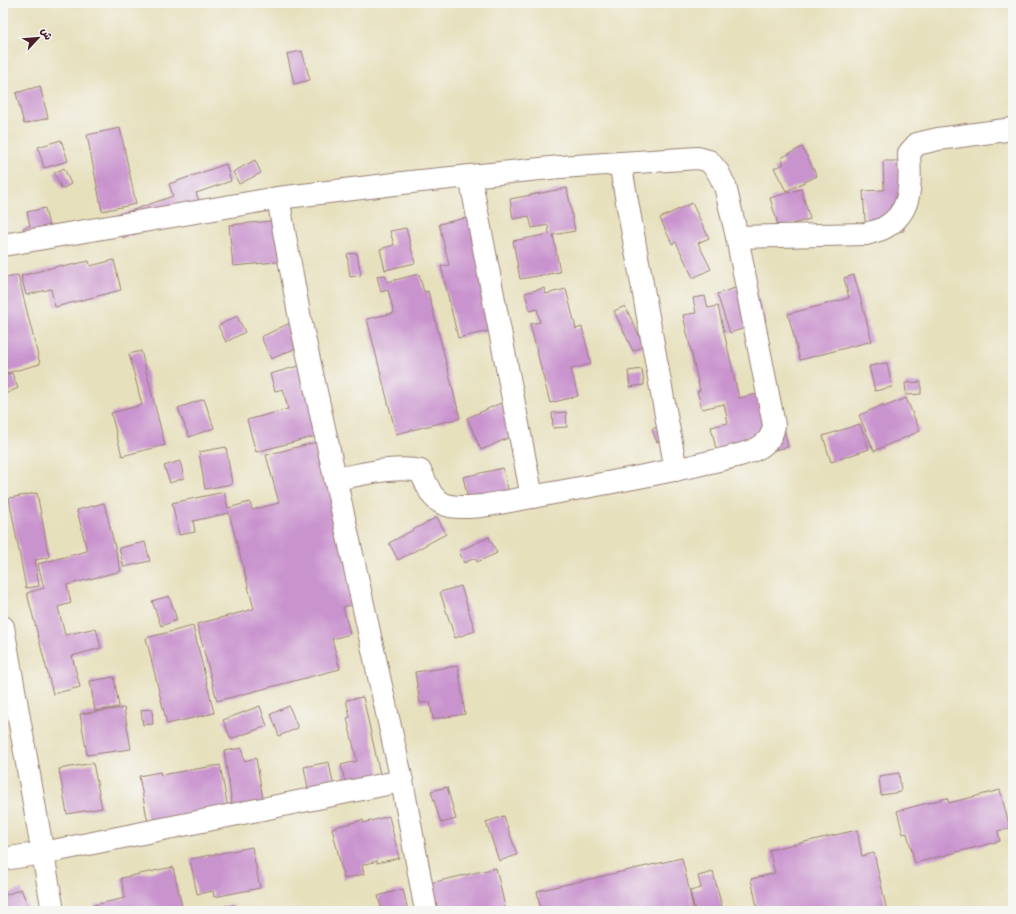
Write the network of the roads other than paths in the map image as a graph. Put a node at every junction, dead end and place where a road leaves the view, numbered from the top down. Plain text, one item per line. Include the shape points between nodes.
1 (1013, 129) edge
2 (620, 163) junction
3 (470, 176) junction
4 (278, 198) junction
5 (737, 237) junction
6 (3, 245) edge
7 (676, 470) junction
8 (335, 479) junction
9 (532, 497) junction
10 (3, 627) edge
11 (402, 781) junction
12 (43, 853) junction
13 (3, 859) edge
14 (53, 911) edge
15 (426, 911) edge

1 - 5 street via 917,144 909,153 909,189 905,207 895,220 883,228 866,234
2 - 3 street via 560,166
2 - 5 street via 698,158 708,161 718,172 725,186
2 - 7 street
3 - 4 street
3 - 9 street
4 - 6 street
4 - 8 street via 300,318
5 - 7 street via 774,425 773,434 769,441 758,448 733,457
7 - 9 street
8 - 9 street via 410,468 420,471 431,494 438,502 453,507 482,506
8 - 11 street
10 - 12 street
11 - 12 street
11 - 15 street
12 - 13 street
12 - 14 street

